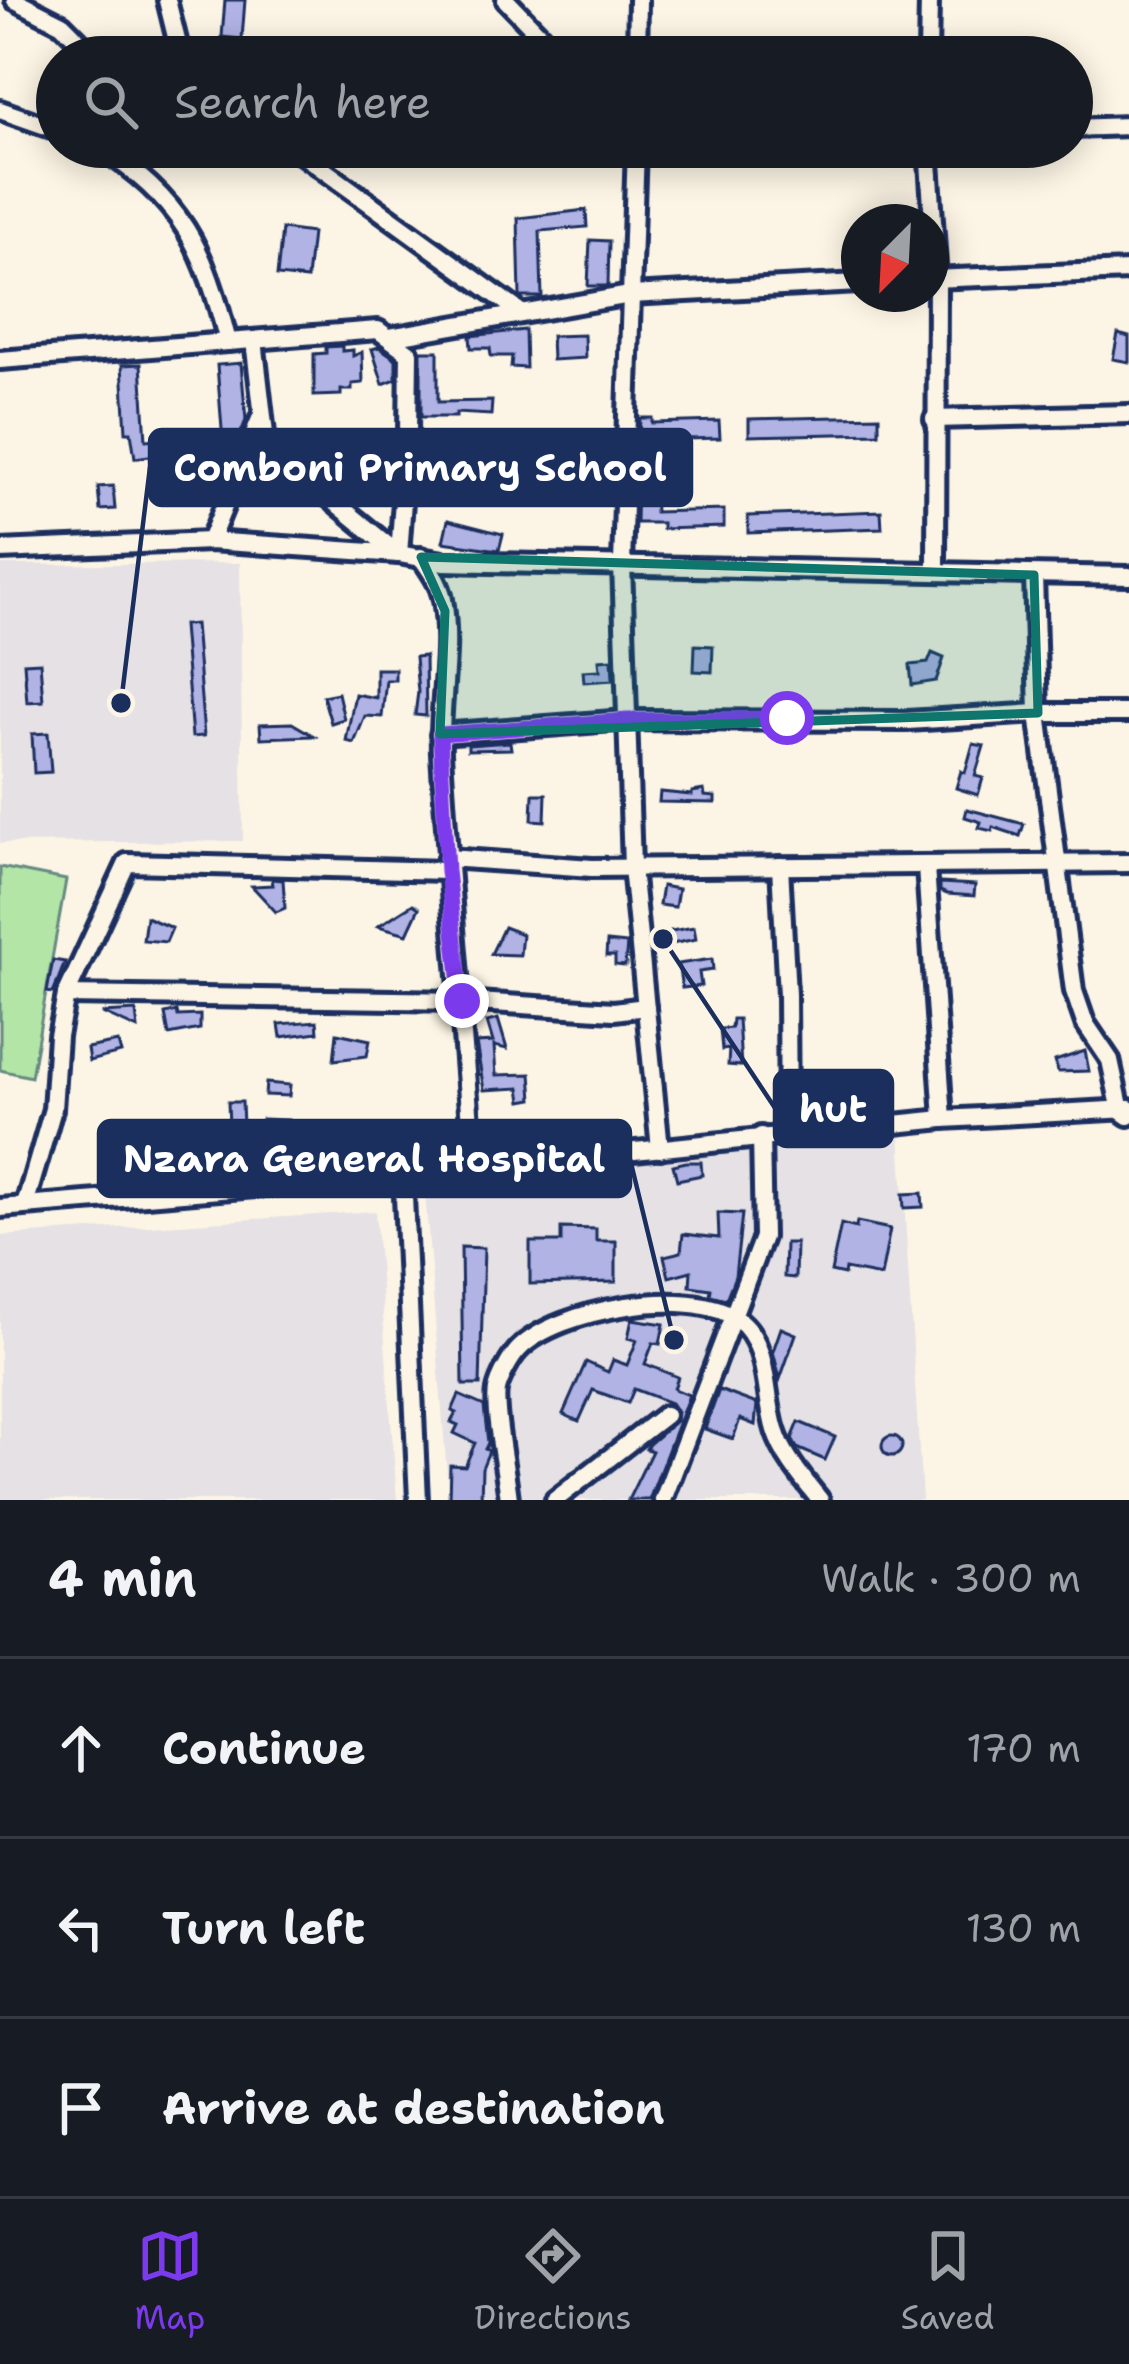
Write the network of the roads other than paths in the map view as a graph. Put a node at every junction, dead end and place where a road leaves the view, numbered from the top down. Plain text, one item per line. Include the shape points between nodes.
1 (15, 0) edge
2 (167, 0) edge
3 (506, 0) edge
4 (638, 0) edge
5 (929, 0) edge
6 (51, 8) edge
7 (74, 36) edge
8 (176, 36) edge
9 (541, 36) edge
10 (638, 36) edge
11 (928, 36) edge
12 (0, 110) edge
13 (36, 123) edge
14 (1129, 127) edge
15 (1093, 128) edge
16 (132, 168) edge
17 (321, 168) edge
18 (635, 168) edge
19 (929, 168) edge
20 (931, 204) edge
21 (1129, 272) edge
22 (949, 278) edge
23 (841, 284) edge
24 (630, 295) junction
25 (520, 312) junction
26 (934, 312) edge
27 (391, 337) junction
28 (254, 340) junction
29 (228, 342) junction
30 (0, 360) edge
31 (263, 411) junction
32 (1129, 414) edge
33 (934, 419) junction
34 (210, 541) junction
35 (0, 550) edge
36 (398, 554) junction
37 (421, 557) junction
38 (622, 564) junction
39 (936, 569) junction
40 (1034, 575) junction
41 (1129, 576) edge
42 (1038, 713) junction
43 (1129, 713) edge
44 (627, 720) junction
45 (440, 734) junction
46 (1129, 863) edge
47 (447, 864) junction
48 (1057, 864) junction
49 (780, 866) junction
50 (926, 866) junction
51 (632, 867) junction
52 (66, 994) junction
53 (462, 1001) junction
54 (646, 1007) junction
55 (1126, 1112) edge
56 (943, 1119) junction
57 (788, 1134) junction
58 (761, 1136) junction
59 (660, 1149) junction
60 (473, 1167) junction
61 (403, 1175) junction
62 (25, 1205) junction
63 (0, 1208) edge
64 (736, 1317) junction
65 (665, 1415) dead end
66 (418, 1500) edge
67 (509, 1500) edge
68 (554, 1500) edge
69 (663, 1500) edge
70 (820, 1500) edge

1 - 6 street
2 - 8 street
3 - 9 street
4 - 10 street
5 - 11 street
6 - 7 street
12 - 13 street
14 - 15 street
16 - 29 street via 176,214 211,272
17 - 25 street
18 - 24 street
19 - 20 street
21 - 22 street
23 - 24 street
24 - 25 street
24 - 38 street
25 - 27 street
26 - 33 street
27 - 28 street via 378,331
27 - 36 street via 409,353
28 - 29 street
28 - 31 street
29 - 30 street
31 - 34 street
31 - 36 street via 273,451
32 - 33 street
33 - 39 street
34 - 35 street
34 - 36 street
36 - 37 street
37 - 38 street
37 - 45 street via 446,611
38 - 39 street
38 - 44 street
39 - 40 street
40 - 41 street
40 - 42 street
42 - 43 street
42 - 44 street
42 - 48 street
44 - 45 street
44 - 51 street
45 - 47 street
46 - 48 street
47 - 51 street
47 - 52 street via 127,863
47 - 53 street
48 - 50 street
48 - 55 street via 1074,991
49 - 50 street
49 - 51 street
49 - 57 street
50 - 56 street
51 - 54 street
52 - 53 street
52 - 62 street via 53,1109
53 - 54 street
53 - 60 street
54 - 59 street
55 - 56 street
56 - 57 street
57 - 58 street
58 - 59 street
58 - 64 street via 763,1237
59 - 60 street
60 - 61 street
61 - 62 street
61 - 66 street
62 - 63 street
64 - 67 street via 688,1301 592,1312 517,1350 496,1391
64 - 69 street
64 - 70 street via 754,1337 775,1432
65 - 68 street

